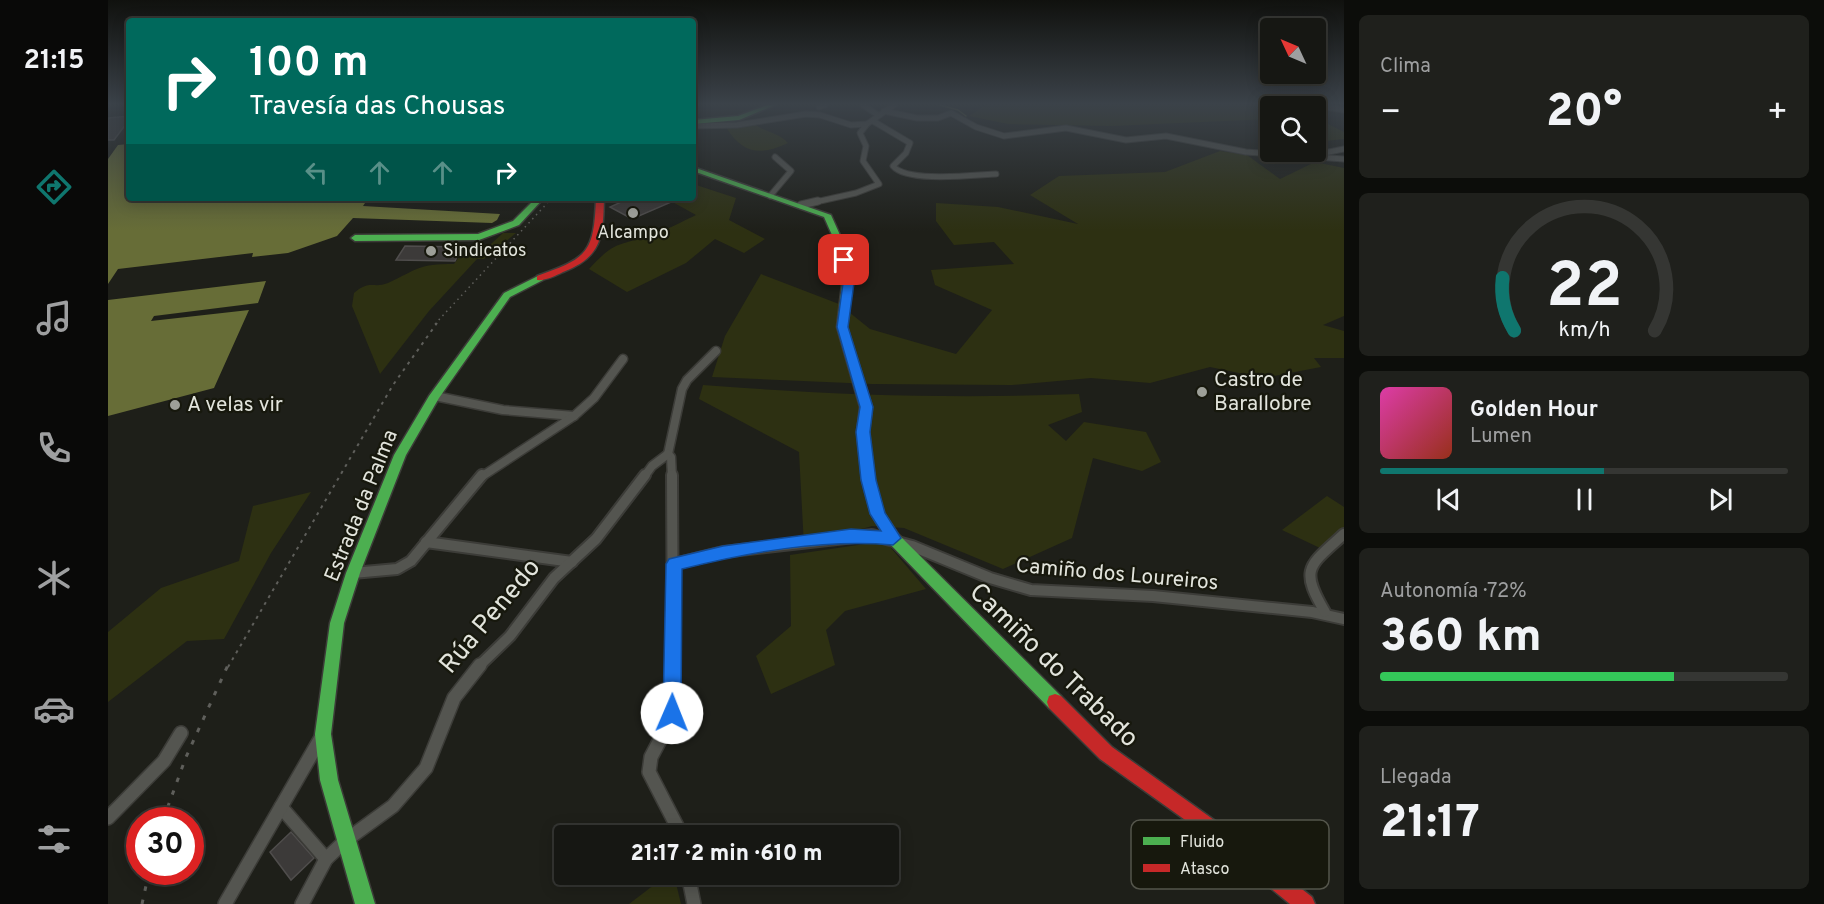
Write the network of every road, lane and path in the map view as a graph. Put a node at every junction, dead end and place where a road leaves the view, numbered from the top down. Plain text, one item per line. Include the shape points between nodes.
1 (866, 147) edge
2 (908, 147) edge
3 (1222, 147) edge
4 (1344, 149) edge
5 (1326, 152) edge
6 (1260, 153) edge
7 (775, 157) dead end
8 (1326, 158) edge
9 (1344, 159) edge
10 (696, 170) edge
11 (996, 174) dead end
12 (770, 196) junction
13 (537, 201) edge
14 (600, 201) edge
15 (801, 205) junction
16 (355, 238) dead end
17 (716, 351) dead end
18 (623, 359) dead end
19 (435, 396) junction
20 (574, 416) junction
21 (668, 454) junction
22 (1344, 534) edge
23 (893, 538) junction
24 (426, 542) junction
25 (572, 561) junction
26 (674, 564) junction
27 (353, 573) junction
28 (1325, 612) junction
29 (1342, 620) edge
30 (181, 733) dead end
31 (323, 734) junction
32 (281, 807) junction
33 (108, 818) edge
34 (1200, 820) edge
35 (678, 825) edge
36 (345, 841) junction
37 (326, 859) junction
38 (690, 885) edge
39 (1286, 889) edge
40 (225, 904) edge
41 (302, 904) edge
42 (365, 904) edge
43 (694, 904) edge
44 (1305, 904) edge

1 - 15 street via 863,161 879,184
2 - 11 street via 893,166 897,171 918,176
3 - 6 street
4 - 5 street
7 - 12 street via 791,171
8 - 9 street
10 - 12 street, Camiño do Trabado
12 - 15 street, Camiño do Trabado
13 - 16 street via 516,223 479,237
14 - 19 street, Estrada da Palma via 600,231 589,254 565,271 507,295
15 - 23 street, Camiño do Trabado via 826,215 840,244 849,283 842,327 866,407 863,432 868,480 878,514
17 - 21 street via 682,389
18 - 20 street via 594,398
19 - 20 street via 503,410
19 - 27 street, Estrada da Palma via 400,455
20 - 24 street via 485,472
21 - 25 street, Rúa Penedo via 652,466 596,539
21 - 26 street
22 - 28 street via 1309,572 1310,586
23 - 26 street via 851,535 723,552
23 - 28 street, Camiño dos Loureiros via 982,578 1031,590 1115,592
23 - 34 street, Camiño do Trabado via 1106,753
24 - 25 street
24 - 27 street via 411,561 397,569
25 - 36 street, Rúa Penedo via 454,698 426,768 393,806
26 - 35 street via 672,713 668,732 652,754 649,766 652,781
27 - 31 street, Estrada da Palma via 337,623
28 - 29 street, Camiño dos Loureiros
30 - 33 street via 164,761
31 - 32 street
31 - 36 street, Estrada da Palma via 329,780
32 - 37 street
32 - 40 street
36 - 37 street, Rúa Penedo
36 - 42 street, Estrada da Palma
37 - 41 street, Rúa Penedo
38 - 43 street
39 - 44 street, Camiño do Trabado

